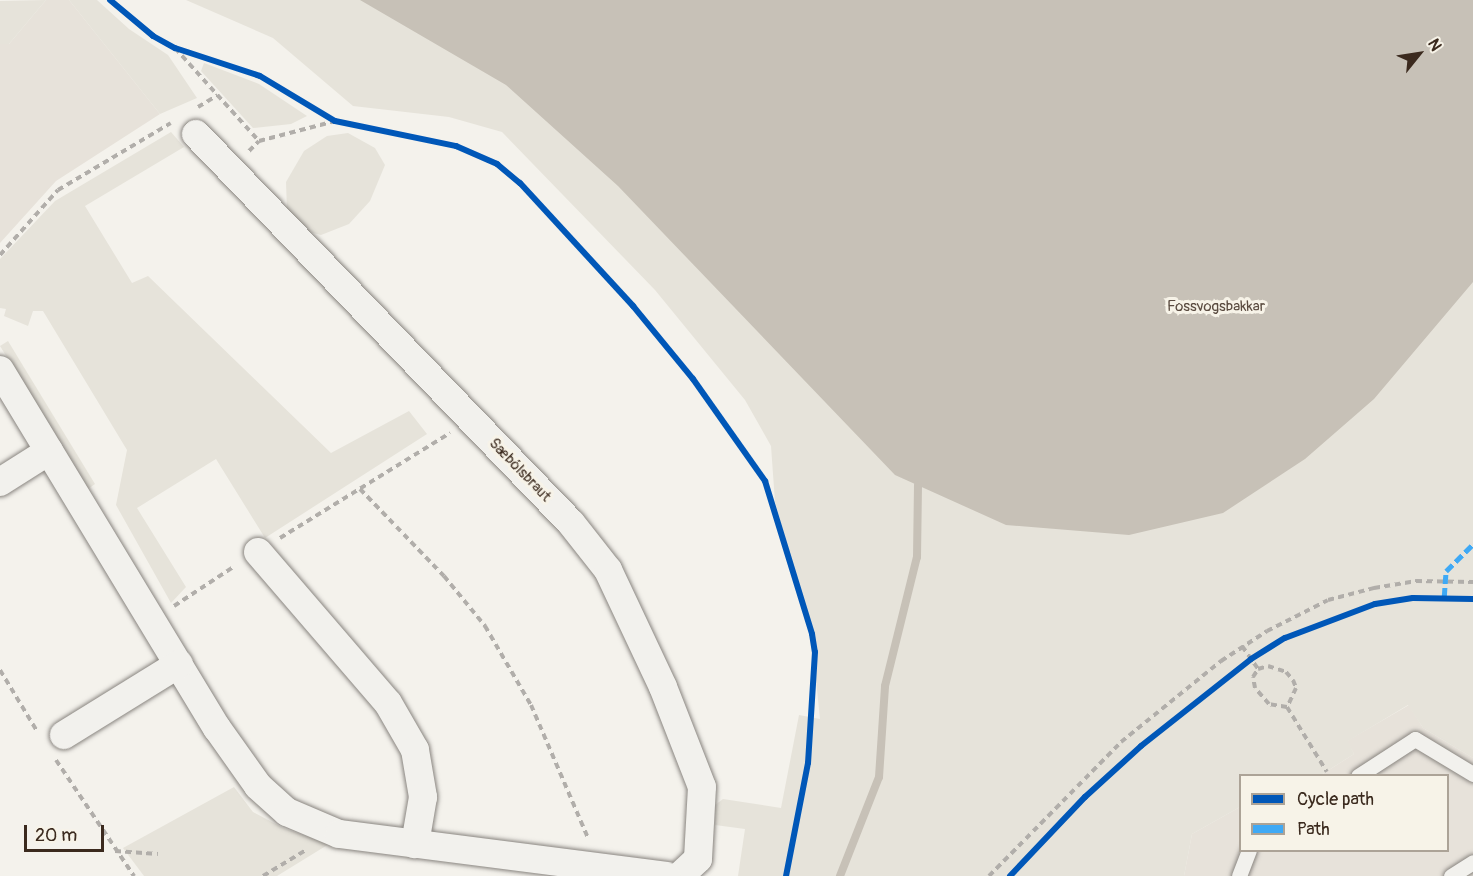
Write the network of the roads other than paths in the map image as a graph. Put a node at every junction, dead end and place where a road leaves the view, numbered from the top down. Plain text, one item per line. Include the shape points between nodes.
1 (188, 121) road end
2 (0, 370) edge
3 (49, 451) junction
4 (0, 482) edge
5 (258, 552) road end
6 (179, 664) junction
7 (53, 742) road end
8 (1361, 774) edge
9 (1473, 774) edge
10 (415, 844) junction
11 (1248, 852) edge
12 (1473, 862) edge
13 (666, 876) edge
14 (680, 876) edge
15 (1239, 876) edge
16 (1451, 876) edge

1 - 14 street, Sæbólsbraut via 591,545 620,592 702,788 698,859
2 - 3 street
3 - 4 street
3 - 6 street
5 - 10 street via 388,704 415,750 423,797
6 - 7 street
6 - 10 street via 246,771 287,812 339,834
8 - 9 lane via 1415,740
10 - 13 street
11 - 15 lane
12 - 16 lane

